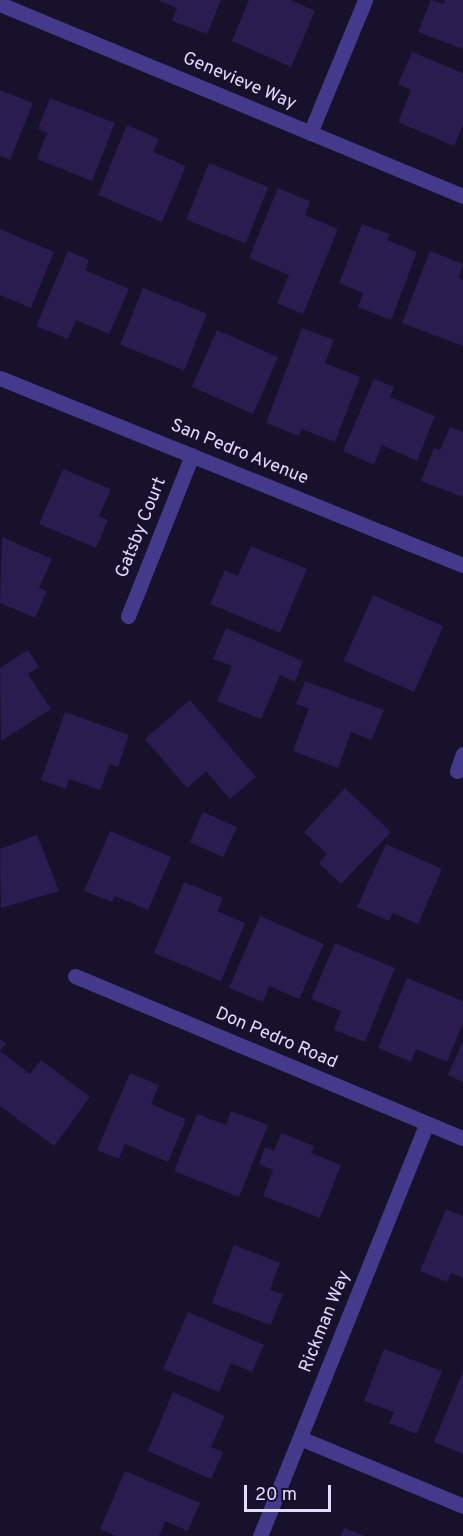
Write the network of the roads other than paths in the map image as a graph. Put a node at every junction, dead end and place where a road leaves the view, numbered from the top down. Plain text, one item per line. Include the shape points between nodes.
1 (365, 0) edge
2 (0, 4) edge
3 (310, 133) junction
4 (463, 196) edge
5 (0, 378) edge
6 (192, 455) junction
7 (463, 565) edge
8 (128, 615) dead end
9 (463, 754) edge
10 (457, 771) dead end
11 (75, 976) dead end
12 (427, 1123) junction
13 (463, 1138) edge
14 (300, 1438) junction
15 (463, 1506) edge
16 (261, 1536) edge

1 - 3 street
2 - 3 street, Genevieve Way
3 - 4 street, Genevieve Way
5 - 6 street, San Pedro Avenue
6 - 7 street, San Pedro Avenue
6 - 8 street, Gatsby Court
9 - 10 street
11 - 12 street, Don Pedro Road
12 - 13 street, Don Pedro Road
12 - 14 street, Rickman Way
14 - 15 street
14 - 16 street, Rickman Way

